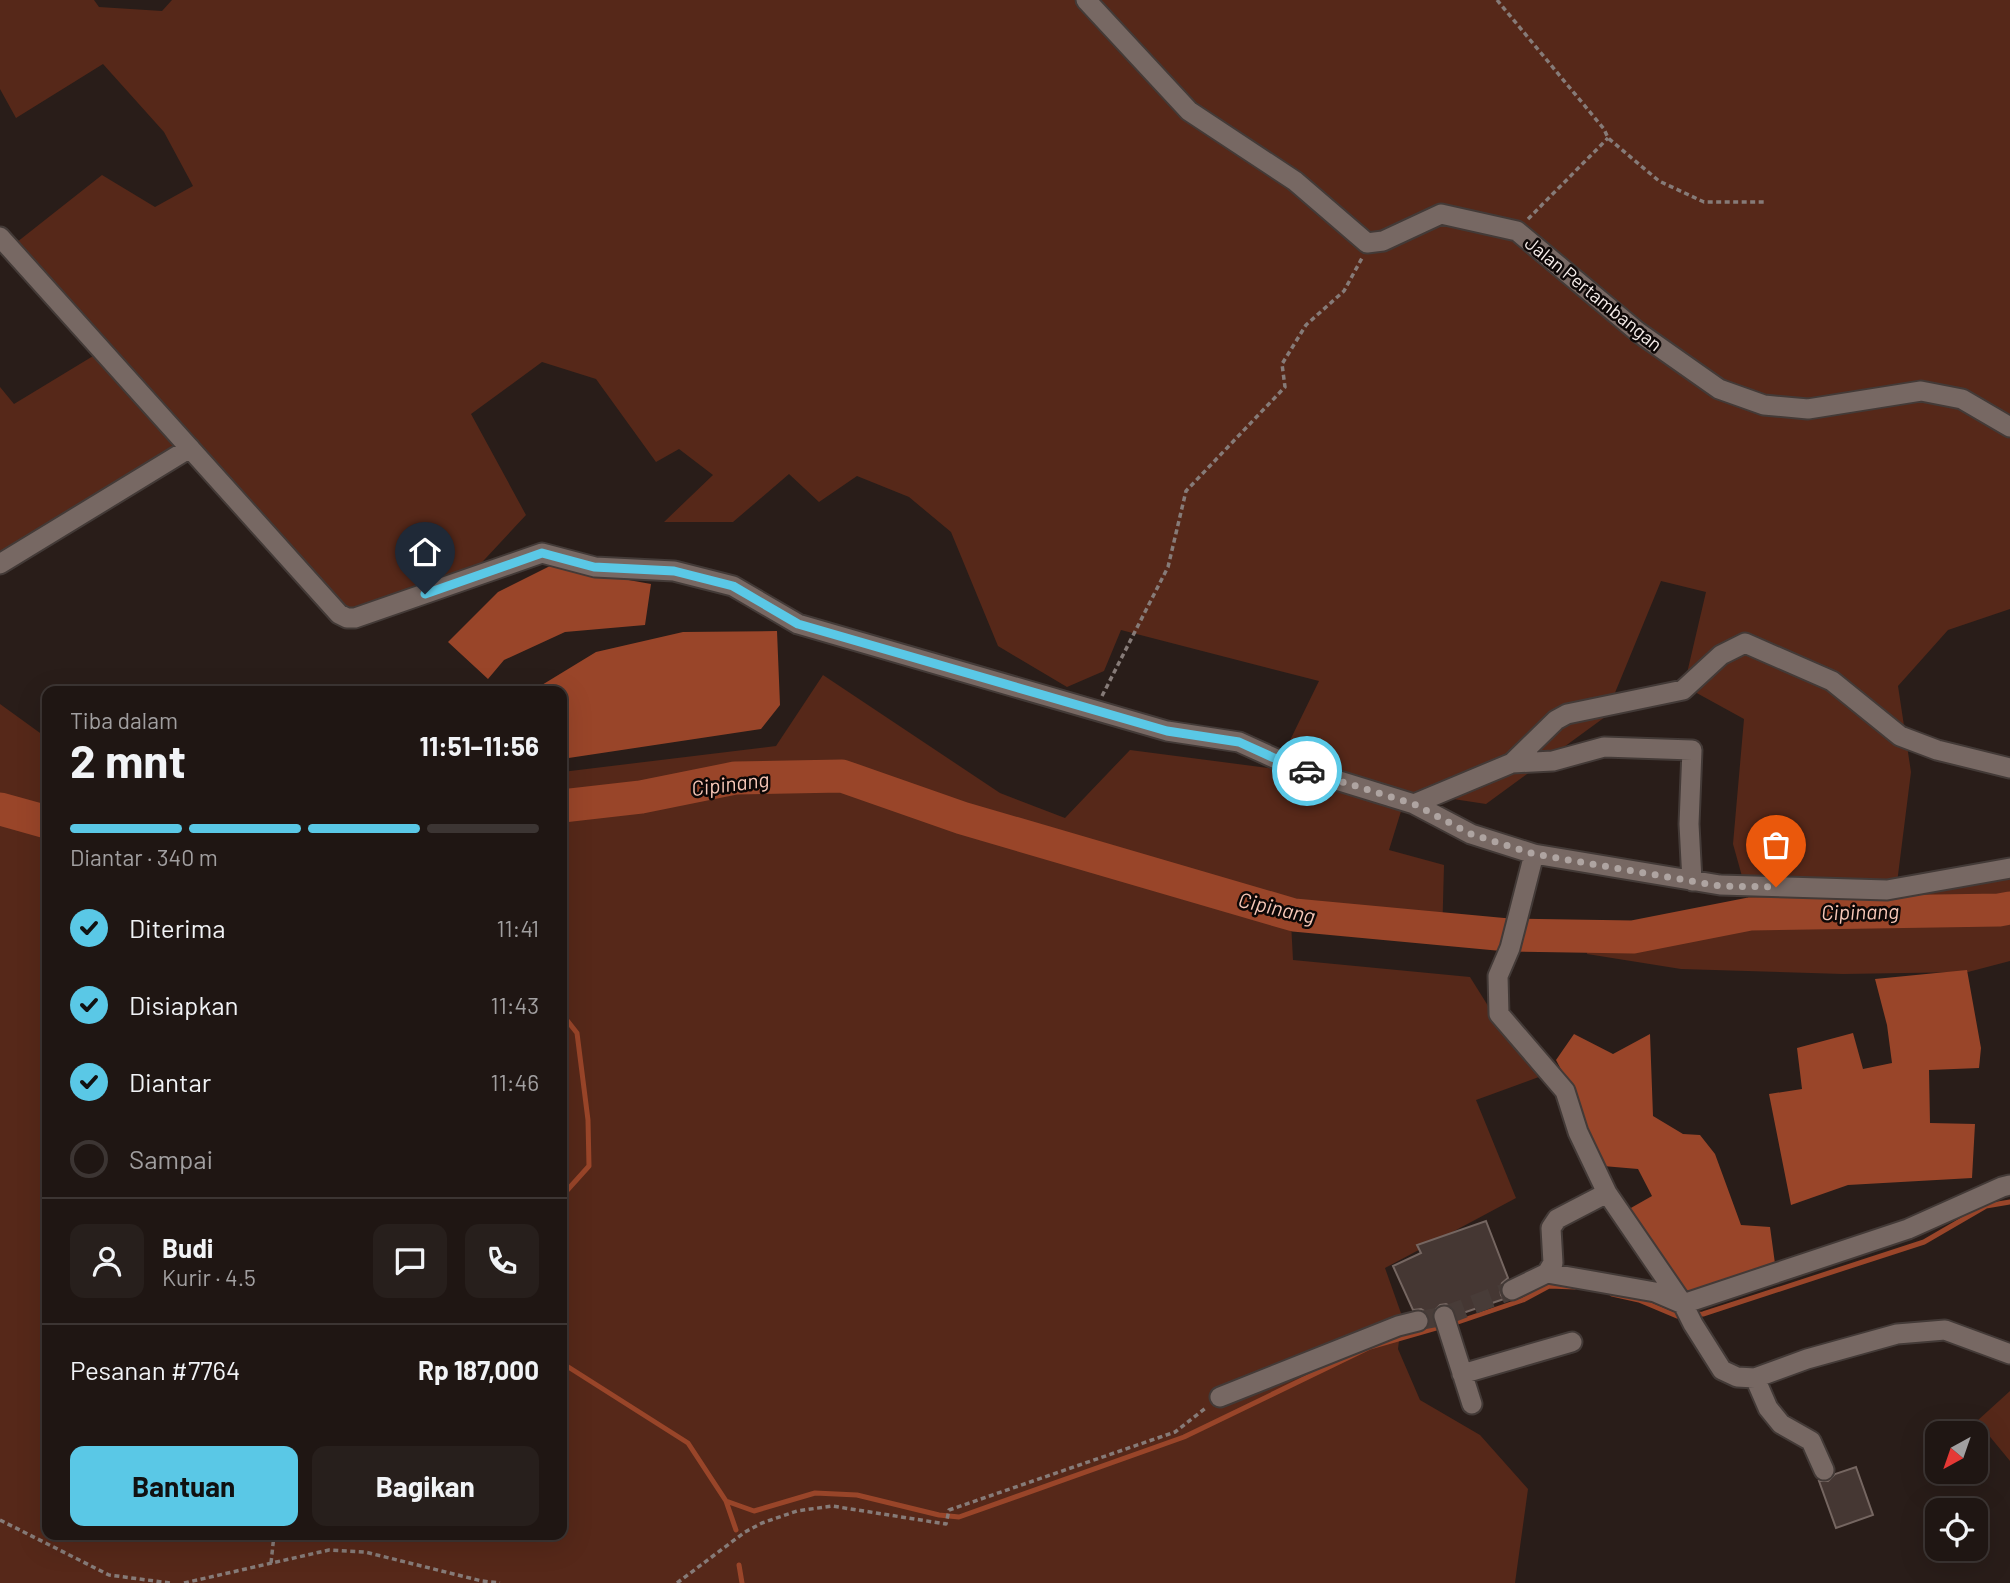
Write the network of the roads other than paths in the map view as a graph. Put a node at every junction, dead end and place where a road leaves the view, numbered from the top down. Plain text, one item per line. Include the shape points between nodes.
1 (1086, 0) edge
2 (0, 237) edge
3 (2010, 427) edge
4 (190, 448) junction
5 (0, 564) edge
6 (1512, 763) junction
7 (2010, 768) edge
8 (1414, 804) junction
9 (1534, 854) junction
10 (2010, 868) edge
11 (1692, 881) junction
12 (2010, 1185) edge
13 (1607, 1193) junction
14 (1547, 1273) junction
15 (1512, 1290) tunnel mouth
16 (1688, 1314) junction
17 (1418, 1321) tunnel mouth
18 (1446, 1324) dead end
19 (1572, 1342) dead end
20 (2010, 1354) edge
21 (1462, 1374) junction
22 (1755, 1378) junction
23 (1220, 1397) road end
24 (1472, 1404) dead end
25 (1824, 1470) dead end

1 - 3 street, Jalan Pertambangan via 1189,111 1295,181 1367,243 1383,241 1441,214 1517,231 1639,332 1719,389 1764,405 1808,410 1922,391 1962,399
2 - 4 street
4 - 5 street
4 - 8 street via 347,618 542,553 594,567 674,571 733,586 798,624 1167,731 1239,742 1294,767
6 - 7 street via 1556,720 1683,690 1721,655 1745,643 1832,681 1900,736
6 - 8 street
6 - 11 street via 1553,761 1604,747 1692,750
8 - 9 street via 1471,834
9 - 11 street
9 - 13 street via 1510,948 1498,976 1499,1013 1565,1091 1578,1132
10 - 11 street via 1887,890 1720,886
12 - 16 street
13 - 14 street via 1557,1219 1551,1228 1553,1263
13 - 16 street
14 - 15 street
14 - 16 street via 1655,1292
16 - 22 street via 1722,1370
17 - 23 street
18 - 21 street
19 - 21 street
20 - 22 street via 1945,1330 1897,1334
21 - 24 street
22 - 25 street via 1768,1408 1781,1424 1811,1441

